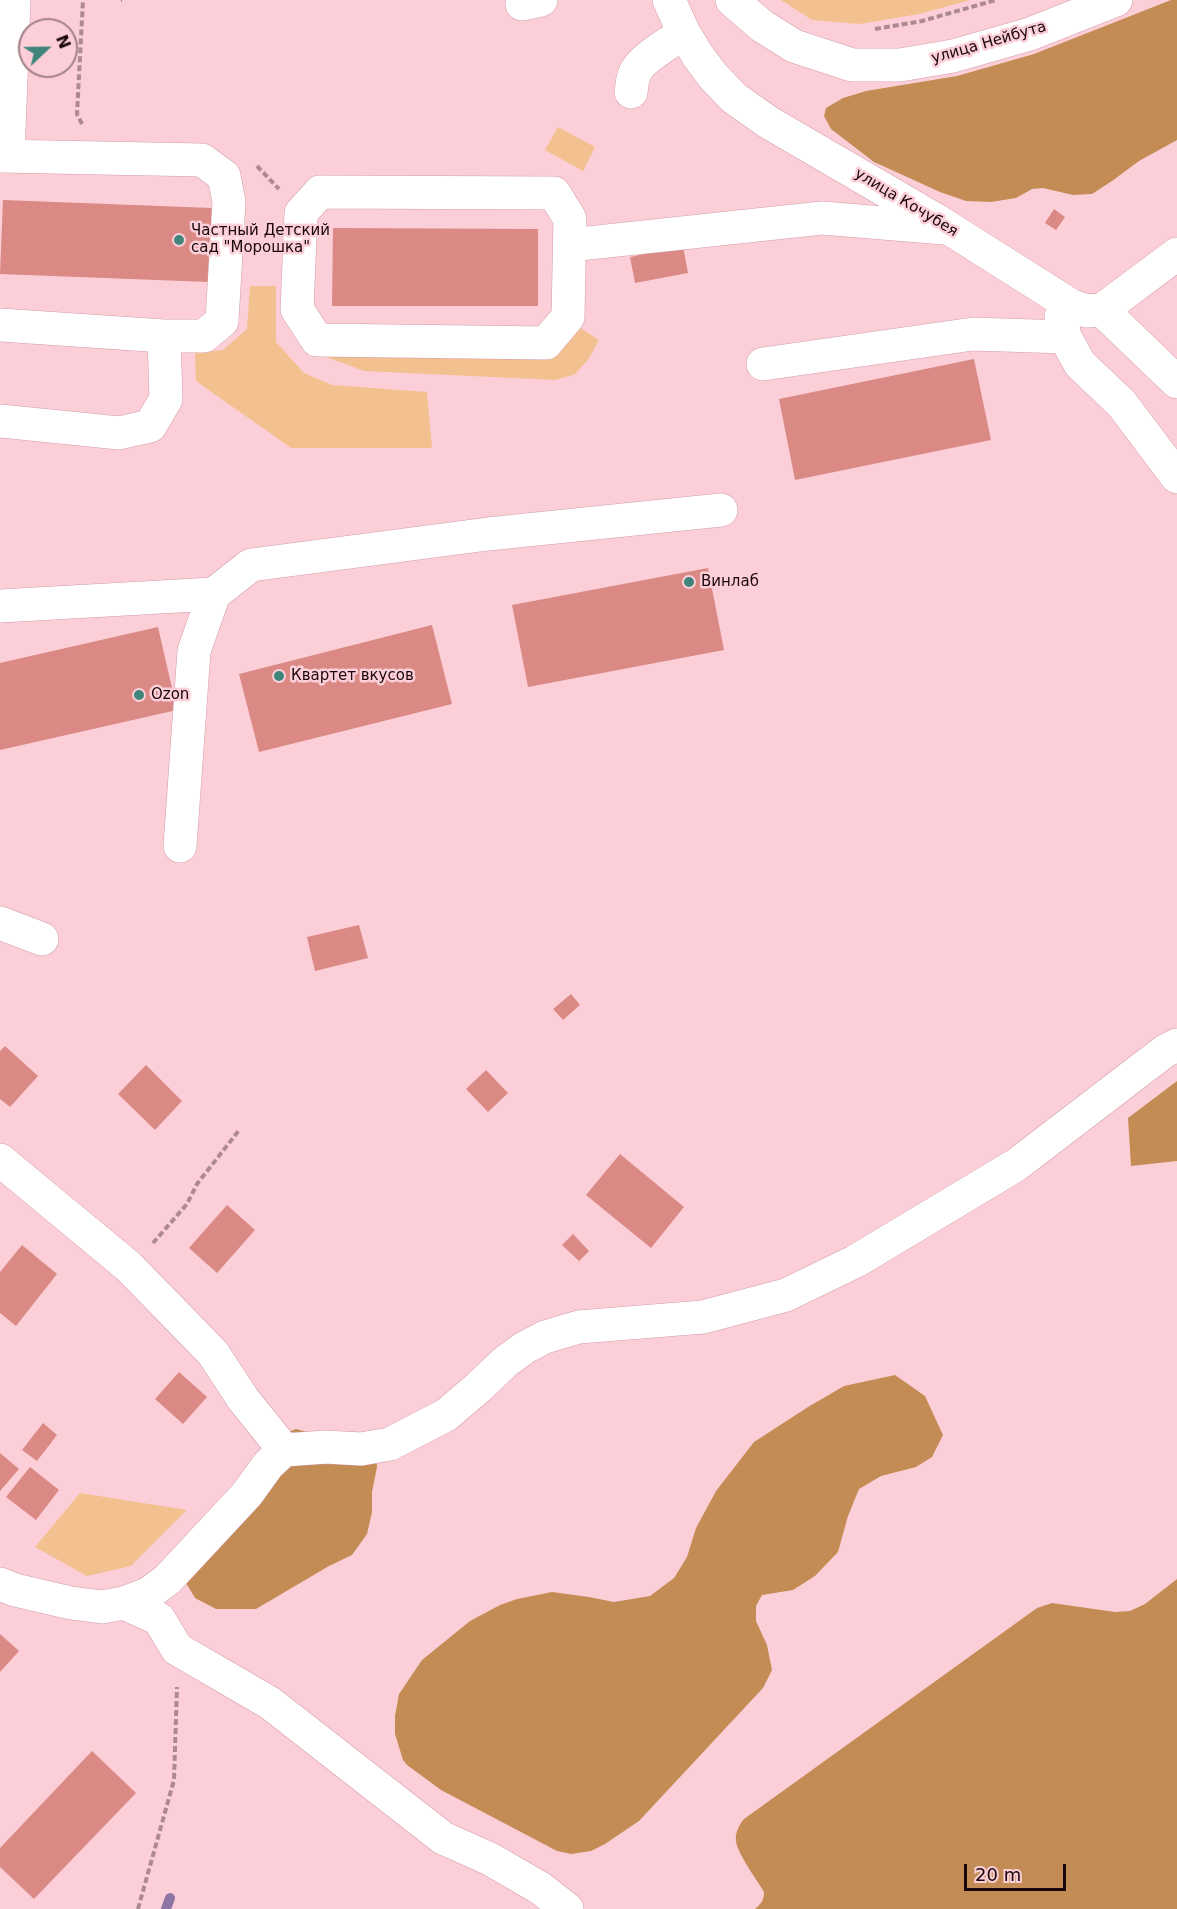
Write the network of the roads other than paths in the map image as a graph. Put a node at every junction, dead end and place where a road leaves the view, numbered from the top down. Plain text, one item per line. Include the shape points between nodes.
1 (14, 0) edge
2 (669, 0) edge
3 (732, 0) edge
4 (1116, 0) edge
5 (684, 33) junction
6 (631, 92) dead end
7 (4, 156) edge
8 (951, 229) junction
9 (570, 245) junction
10 (1177, 254) edge
11 (1058, 297) junction
12 (1102, 310) junction
13 (0, 325) edge
14 (164, 336) junction
15 (1065, 337) junction
16 (763, 364) dead end
17 (1177, 382) edge
18 (0, 421) edge
19 (1177, 477) edge
20 (721, 510) dead end
21 (214, 594) junction
22 (0, 606) edge
23 (180, 846) dead end
24 (0, 923) edge
25 (42, 939) dead end
26 (1177, 1045) edge
27 (0, 1160) edge
28 (284, 1450) junction
29 (0, 1584) edge
30 (124, 1603) junction
31 (567, 1909) edge

1 - 7 street
2 - 5 street, улица Кочубея
3 - 4 street, улица Нейбута via 762,26 794,46 852,65 900,64 953,56 1030,34
5 - 6 street via 643,61 634,75
5 - 8 street, улица Кочубея via 713,76 734,98
7 - 14 street via 202,160 224,176 228,202 222,321 204,336
8 - 9 street via 822,218
8 - 11 street, улица Кочубея
9 - 9 street via 570,219 554,193 320,192 302,213 297,309 317,340 546,343 568,317
10 - 12 street
11 - 12 street, улица Кочубея via 1080,310
11 - 15 street
12 - 17 street
13 - 14 street
14 - 18 street via 166,399 150,426 119,433
15 - 16 street via 973,334
15 - 19 street via 1080,364 1122,405
20 - 21 street via 488,534 251,565
21 - 22 street
21 - 23 street via 194,651
24 - 25 street
26 - 28 street via 1016,1165 856,1261 786,1295 703,1317 568,1330 524,1348 446,1415 390,1444 362,1449
27 - 28 street via 128,1266 213,1353
28 - 30 street via 167,1580 148,1594
29 - 30 street via 71,1603
30 - 31 street via 159,1619 177,1649 270,1703 443,1838 530,1882

